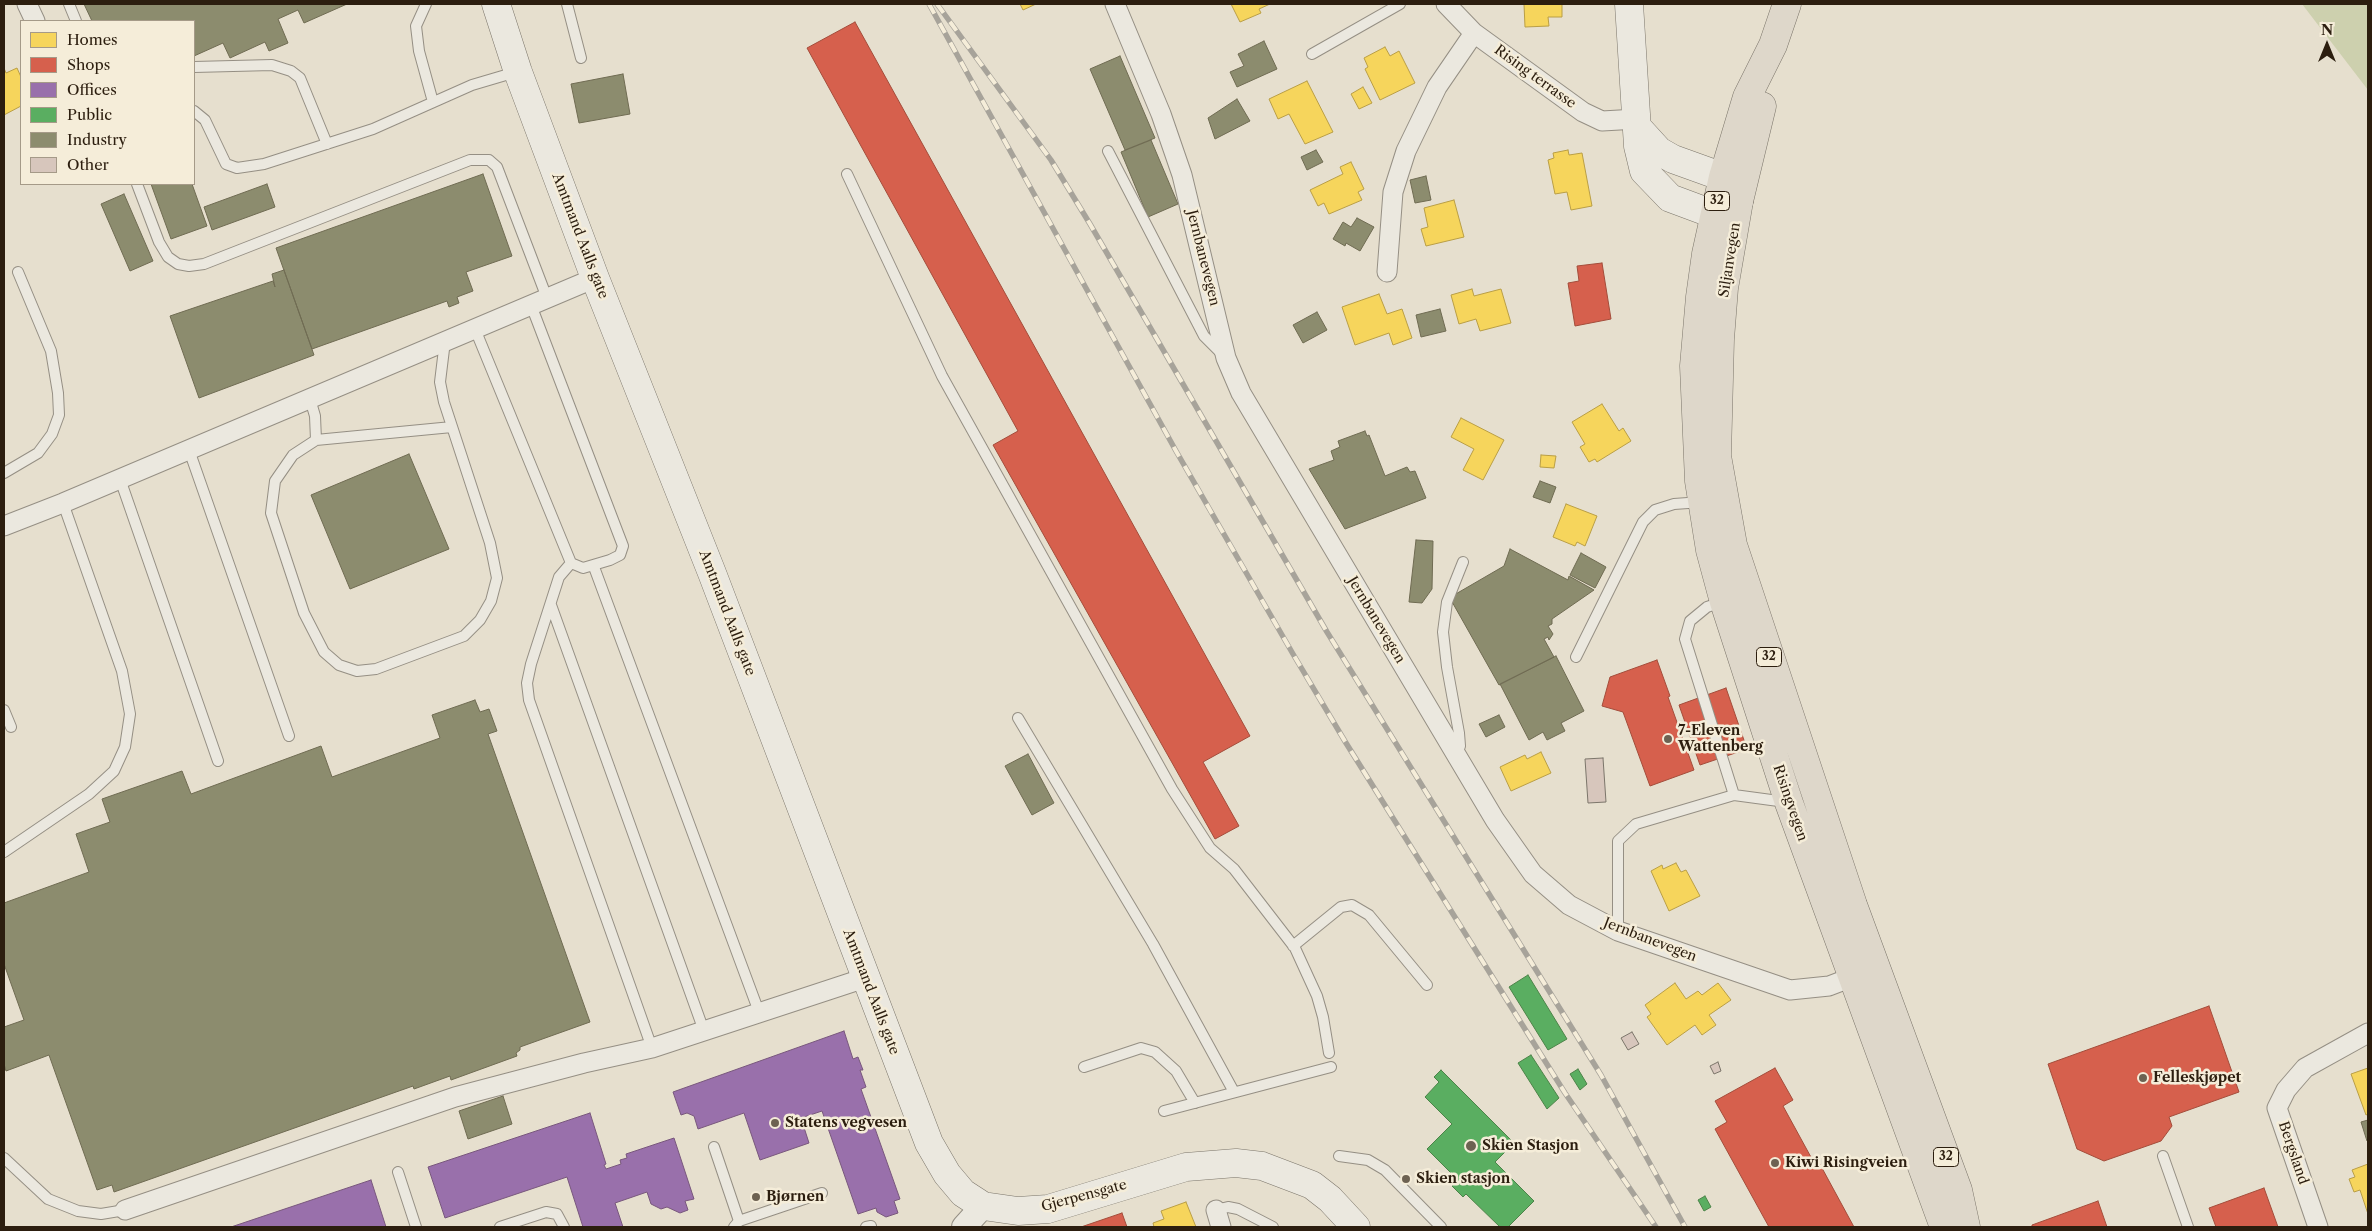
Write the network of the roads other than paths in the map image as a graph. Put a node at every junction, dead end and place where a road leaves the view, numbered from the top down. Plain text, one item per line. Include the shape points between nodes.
1 (27, 4) edge
2 (69, 4) edge
3 (426, 4) edge
4 (496, 4) edge
5 (567, 4) edge
6 (1115, 4) edge
7 (1400, 4) edge
8 (1446, 4) edge
9 (1629, 4) edge
10 (1787, 4) edge
11 (35, 20) edge
12 (76, 20) edge
13 (1474, 33) junction
14 (1773, 45) junction
15 (1312, 54) dead end
16 (581, 58) dead end
17 (195, 67) edge
18 (518, 72) junction
19 (433, 102) junction
20 (195, 111) edge
21 (1637, 124) junction
22 (327, 144) junction
23 (1108, 151) dead end
24 (847, 174) dead end
25 (1723, 177) junction
26 (138, 185) edge
27 (1739, 201) junction
28 (1713, 214) junction
29 (18, 272) dead end
30 (1387, 272) dead end
31 (595, 278) junction
32 (539, 302) junction
33 (475, 329) junction
34 (445, 342) junction
35 (1226, 358) junction
36 (1694, 366) joint
37 (1717, 390) joint
38 (310, 399) junction
39 (452, 427) junction
40 (316, 440) junction
41 (189, 450) junction
42 (4, 473) edge
43 (120, 479) junction
44 (1713, 500) junction
45 (63, 503) junction
46 (4, 526) edge
47 (1463, 562) dead end
48 (571, 563) junction
49 (594, 567) junction
50 (1736, 598) junction
51 (551, 605) junction
52 (1576, 657) dead end
53 (4, 710) edge
54 (1018, 718) dead end
55 (11, 727) dead end
56 (289, 736) dead end
57 (1457, 754) junction
58 (218, 761) dead end
59 (1734, 795) junction
60 (1802, 799) junction
61 (4, 852) edge
62 (1618, 931) junction
63 (1293, 946) junction
64 (1878, 968) junction
65 (866, 978) junction
66 (1852, 978) junction
67 (1427, 985) dead end
68 (759, 1012) junction
69 (704, 1031) junction
70 (2368, 1033) edge
71 (652, 1048) junction
72 (1328, 1053) dead end
73 (1084, 1067) dead end
74 (1331, 1067) dead end
75 (1234, 1092) junction
76 (1195, 1103) junction
77 (1164, 1111) dead end
78 (714, 1147) dead end
79 (1339, 1156) dead end
80 (2163, 1156) dead end
81 (4, 1158) edge
82 (398, 1172) dead end
83 (822, 1193) dead end
84 (983, 1206) junction
85 (125, 1210) joint
86 (1218, 1218) edge
87 (737, 1224) edge
88 (1350, 1225) edge
89 (416, 1227) edge
90 (500, 1227) edge
91 (564, 1227) edge
92 (964, 1227) edge
93 (1273, 1227) edge
94 (1441, 1227) edge
95 (1944, 1227) edge
96 (1966, 1227) edge
97 (2188, 1227) edge
98 (2318, 1227) edge

1 - 11 street
2 - 12 lane
3 - 19 lane via 416,26 419,51
4 - 18 main road, Amtmand Aalls gate
5 - 16 lane
6 - 35 street, Jernbanevegen via 1182,174
7 - 15 lane
8 - 13 street, Rising terrasse
9 - 21 main road
10 - 14 main road, Siljanvegen / 32
13 - 21 street, Rising terrasse via 1583,112 1602,121
13 - 30 street via 1437,86 1406,151 1393,192
14 - 25 main road, Siljanvegen / 32 via 1747,97
14 - 27 main road, Siljanvegen / 32 via 1764,99
17 - 22 lane via 272,65 291,70 300,78
18 - 19 lane via 472,85
18 - 31 main road, Amtmand Aalls gate
19 - 22 lane via 373,129
20 - 22 lane via 205,120 226,164 237,168 264,164
21 - 25 main road via 1659,152
21 - 28 main road via 1640,160 1654,184 1670,198
23 - 35 lane via 1204,336
24 - 63 lane via 942,376 1172,789 1210,848 1234,869
25 - 27 main road
25 - 28 main road, Siljanvegen / 32
26 - 32 lane via 159,242 168,257 189,266 213,260 470,160 489,160 497,167
27 - 28 main road
27 - 37 main road, Siljanvegen / 32 via 1724,288
28 - 36 main road, Siljanvegen / 32 via 1700,296
29 - 42 lane via 51,351 59,415 52,434 38,452
31 - 32 street
31 - 65 main road, Amtmand Aalls gate via 716,582
32 - 33 street
32 - 49 lane via 623,546 620,555
33 - 34 street
33 - 48 lane
34 - 38 street
34 - 39 lane via 440,382
35 - 57 street, Jernbanevegen via 1241,394
36 - 44 main road, Risingvegen / 32 via 1696,446
37 - 44 main road, Risingvegen / 32
38 - 40 lane
38 - 41 street
39 - 40 lane
39 - 40 lane via 490,543 497,578 491,601 480,620 464,636 376,669 356,671 339,665 324,652 304,613 270,513 275,481 293,455
41 - 43 street
41 - 56 lane
43 - 45 street
43 - 58 lane
44 - 50 main road, Risingvegen / 32 via 1733,545
44 - 52 lane via 1674,504 1655,510 1643,522
45 - 46 street
45 - 61 lane via 122,671 130,714 125,747 114,771 89,794
47 - 57 lane via 1447,602 1443,632 1459,733
48 - 49 lane via 583,568
48 - 51 lane via 559,577
49 - 68 lane
50 - 59 lane via 1707,607 1690,622 1685,639
50 - 60 main road, Risingvegen / 32
51 - 69 lane
51 - 71 lane via 527,683 529,700
53 - 55 lane
54 - 75 lane via 1153,944
57 - 62 street, Jernbanevegen via 1495,820 1533,874 1570,905
59 - 60 lane
59 - 62 lane via 1636,824 1618,841
60 - 64 main road, Risingvegen / 32 via 1853,904
60 - 66 main road, Risingvegen / 32
62 - 66 street, Jernbanevegen via 1790,990 1830,986
63 - 67 lane via 1341,907 1352,905 1369,915
63 - 72 lane via 1317,996
64 - 66 street, Jernbanevegen
64 - 96 main road, Risingvegen / 32 via 1958,1190
65 - 68 street
65 - 84 main road, Amtmand Aalls gate via 929,1144 953,1181
66 - 95 main road, Risingvegen / 32
68 - 69 street
69 - 71 street
70 - 98 street, Bergsland via 2305,1068 2286,1090 2278,1108
71 - 85 street via 455,1096
73 - 76 lane via 1141,1048 1154,1052 1176,1071
74 - 75 lane
75 - 76 lane
76 - 77 lane
78 - 87 lane
79 - 94 lane via 1368,1160 1385,1170
80 - 97 lane
81 - 85 lane via 48,1199 78,1211 101,1214
82 - 89 lane
83 - 87 lane
84 - 88 main road, Gjerpensgate via 1018,1211 1048,1209 1186,1166 1262,1166 1312,1185 1330,1199
84 - 92 street
86 - 93 lane via 1228,1207
90 - 91 lane via 553,1212

